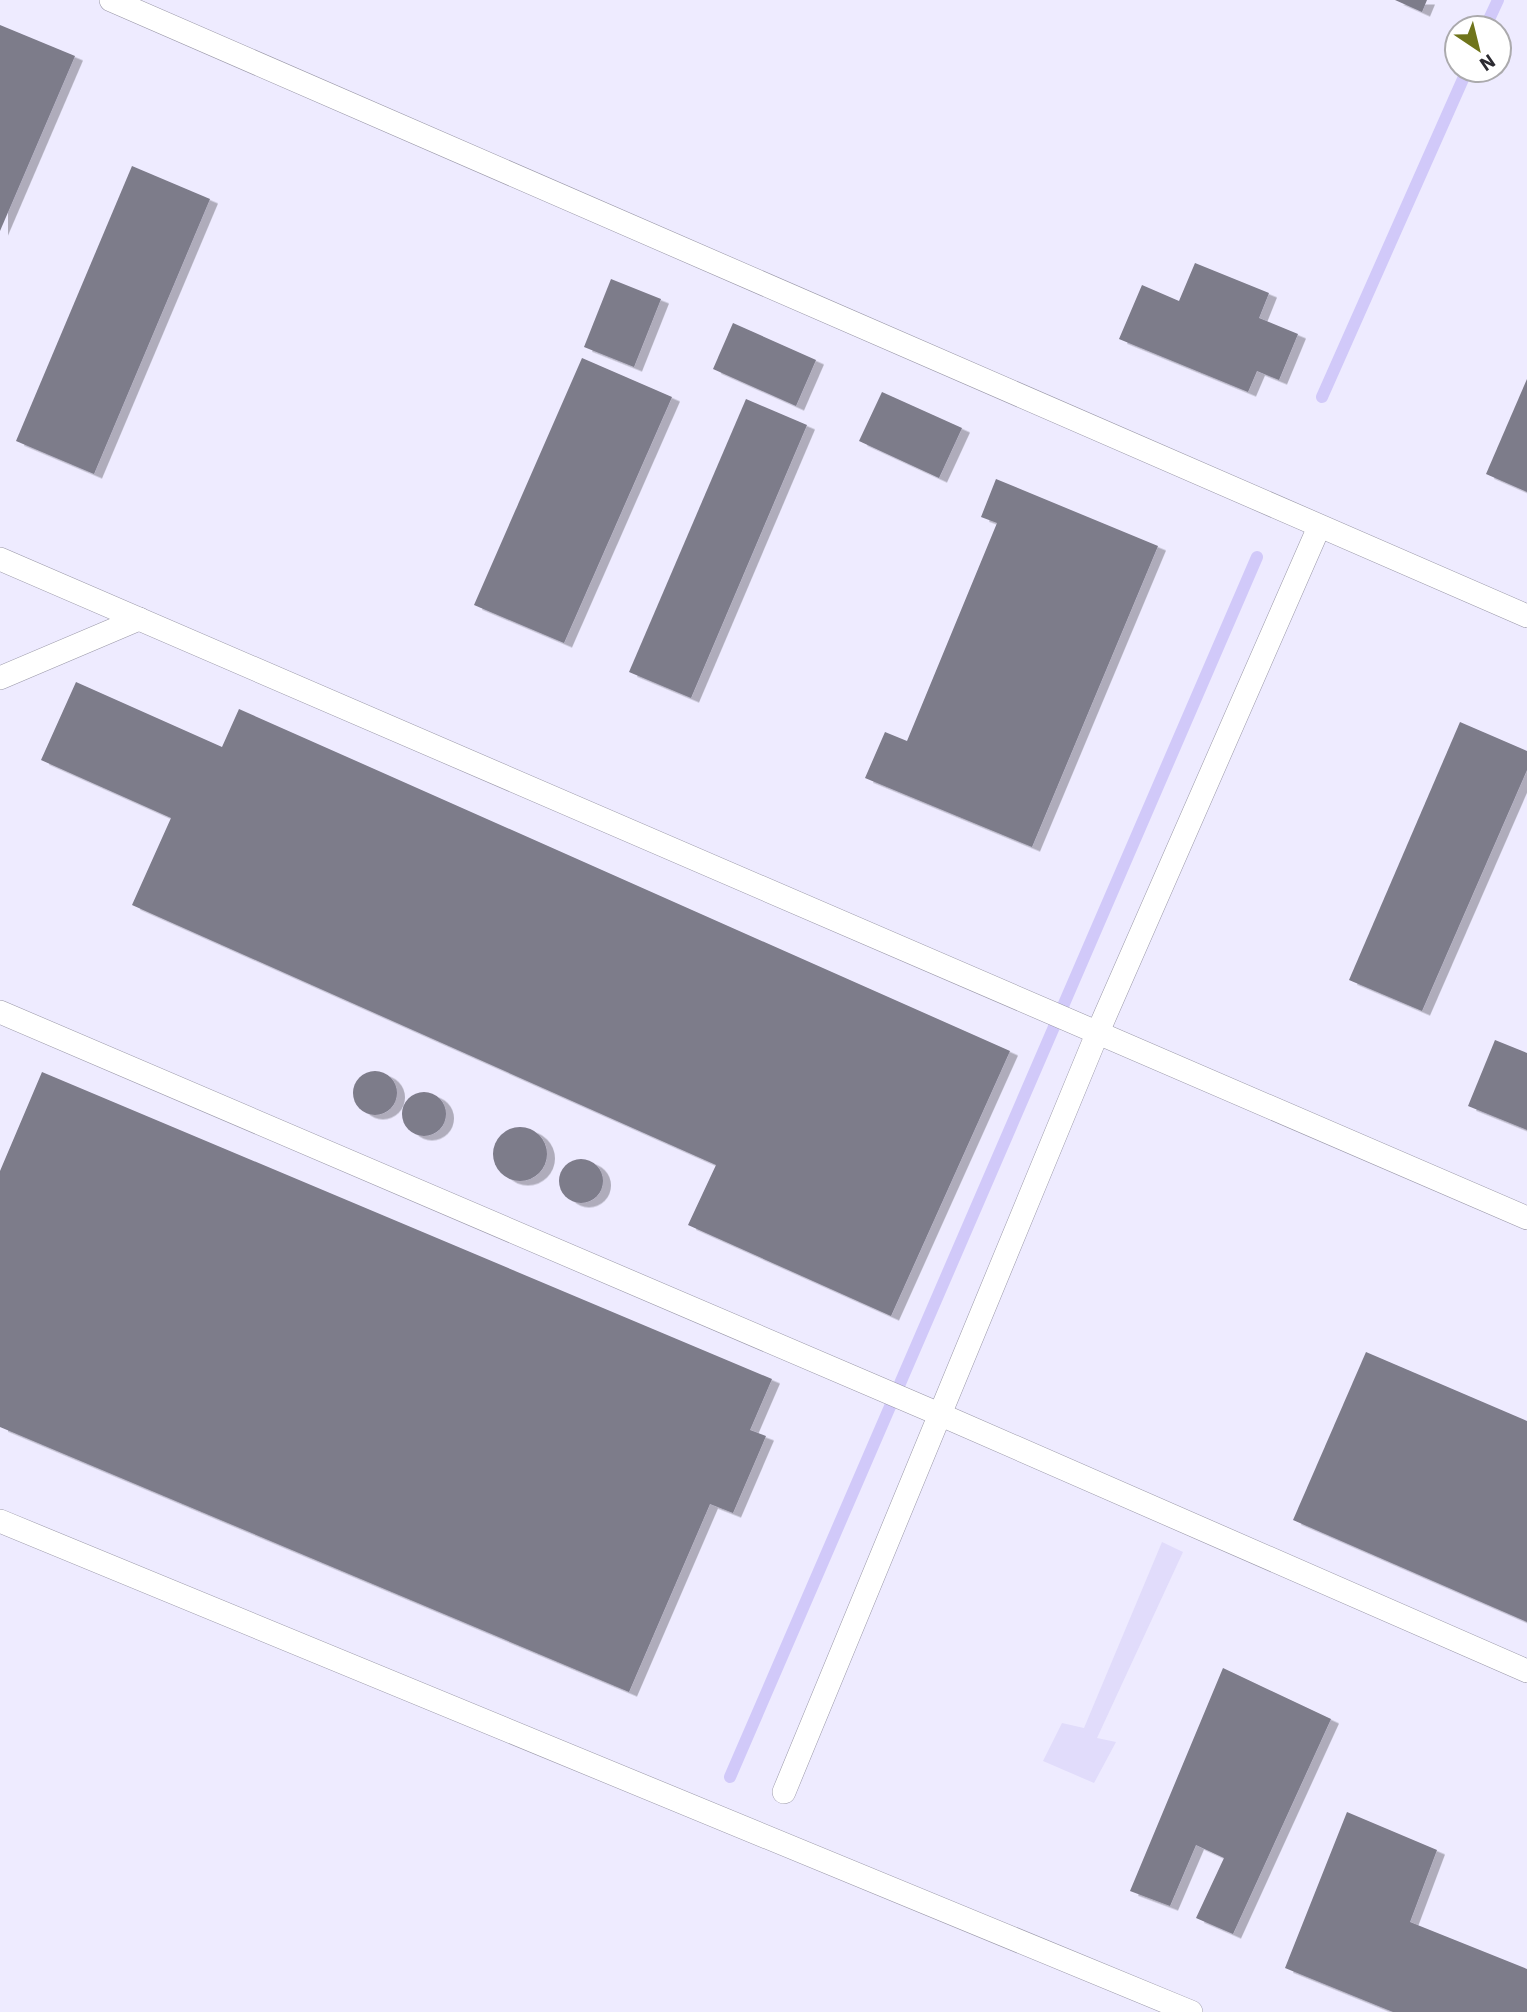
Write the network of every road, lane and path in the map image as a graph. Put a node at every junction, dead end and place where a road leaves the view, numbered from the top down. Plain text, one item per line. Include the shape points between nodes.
1 (111, 0) edge
2 (1320, 527) junction
3 (0, 559) edge
4 (1527, 616) edge
5 (139, 619) junction
6 (0, 678) edge
7 (0, 1012) edge
8 (1097, 1034) junction
9 (1527, 1218) edge
10 (939, 1414) junction
11 (0, 1521) edge
12 (1527, 1671) edge
13 (784, 1792) dead end
14 (1191, 2012) edge

1 - 2 lane
2 - 4 lane
2 - 8 lane
3 - 5 lane
5 - 6 lane
5 - 8 lane
7 - 10 lane
8 - 9 lane
8 - 10 lane
10 - 12 lane
10 - 13 lane
11 - 14 lane

